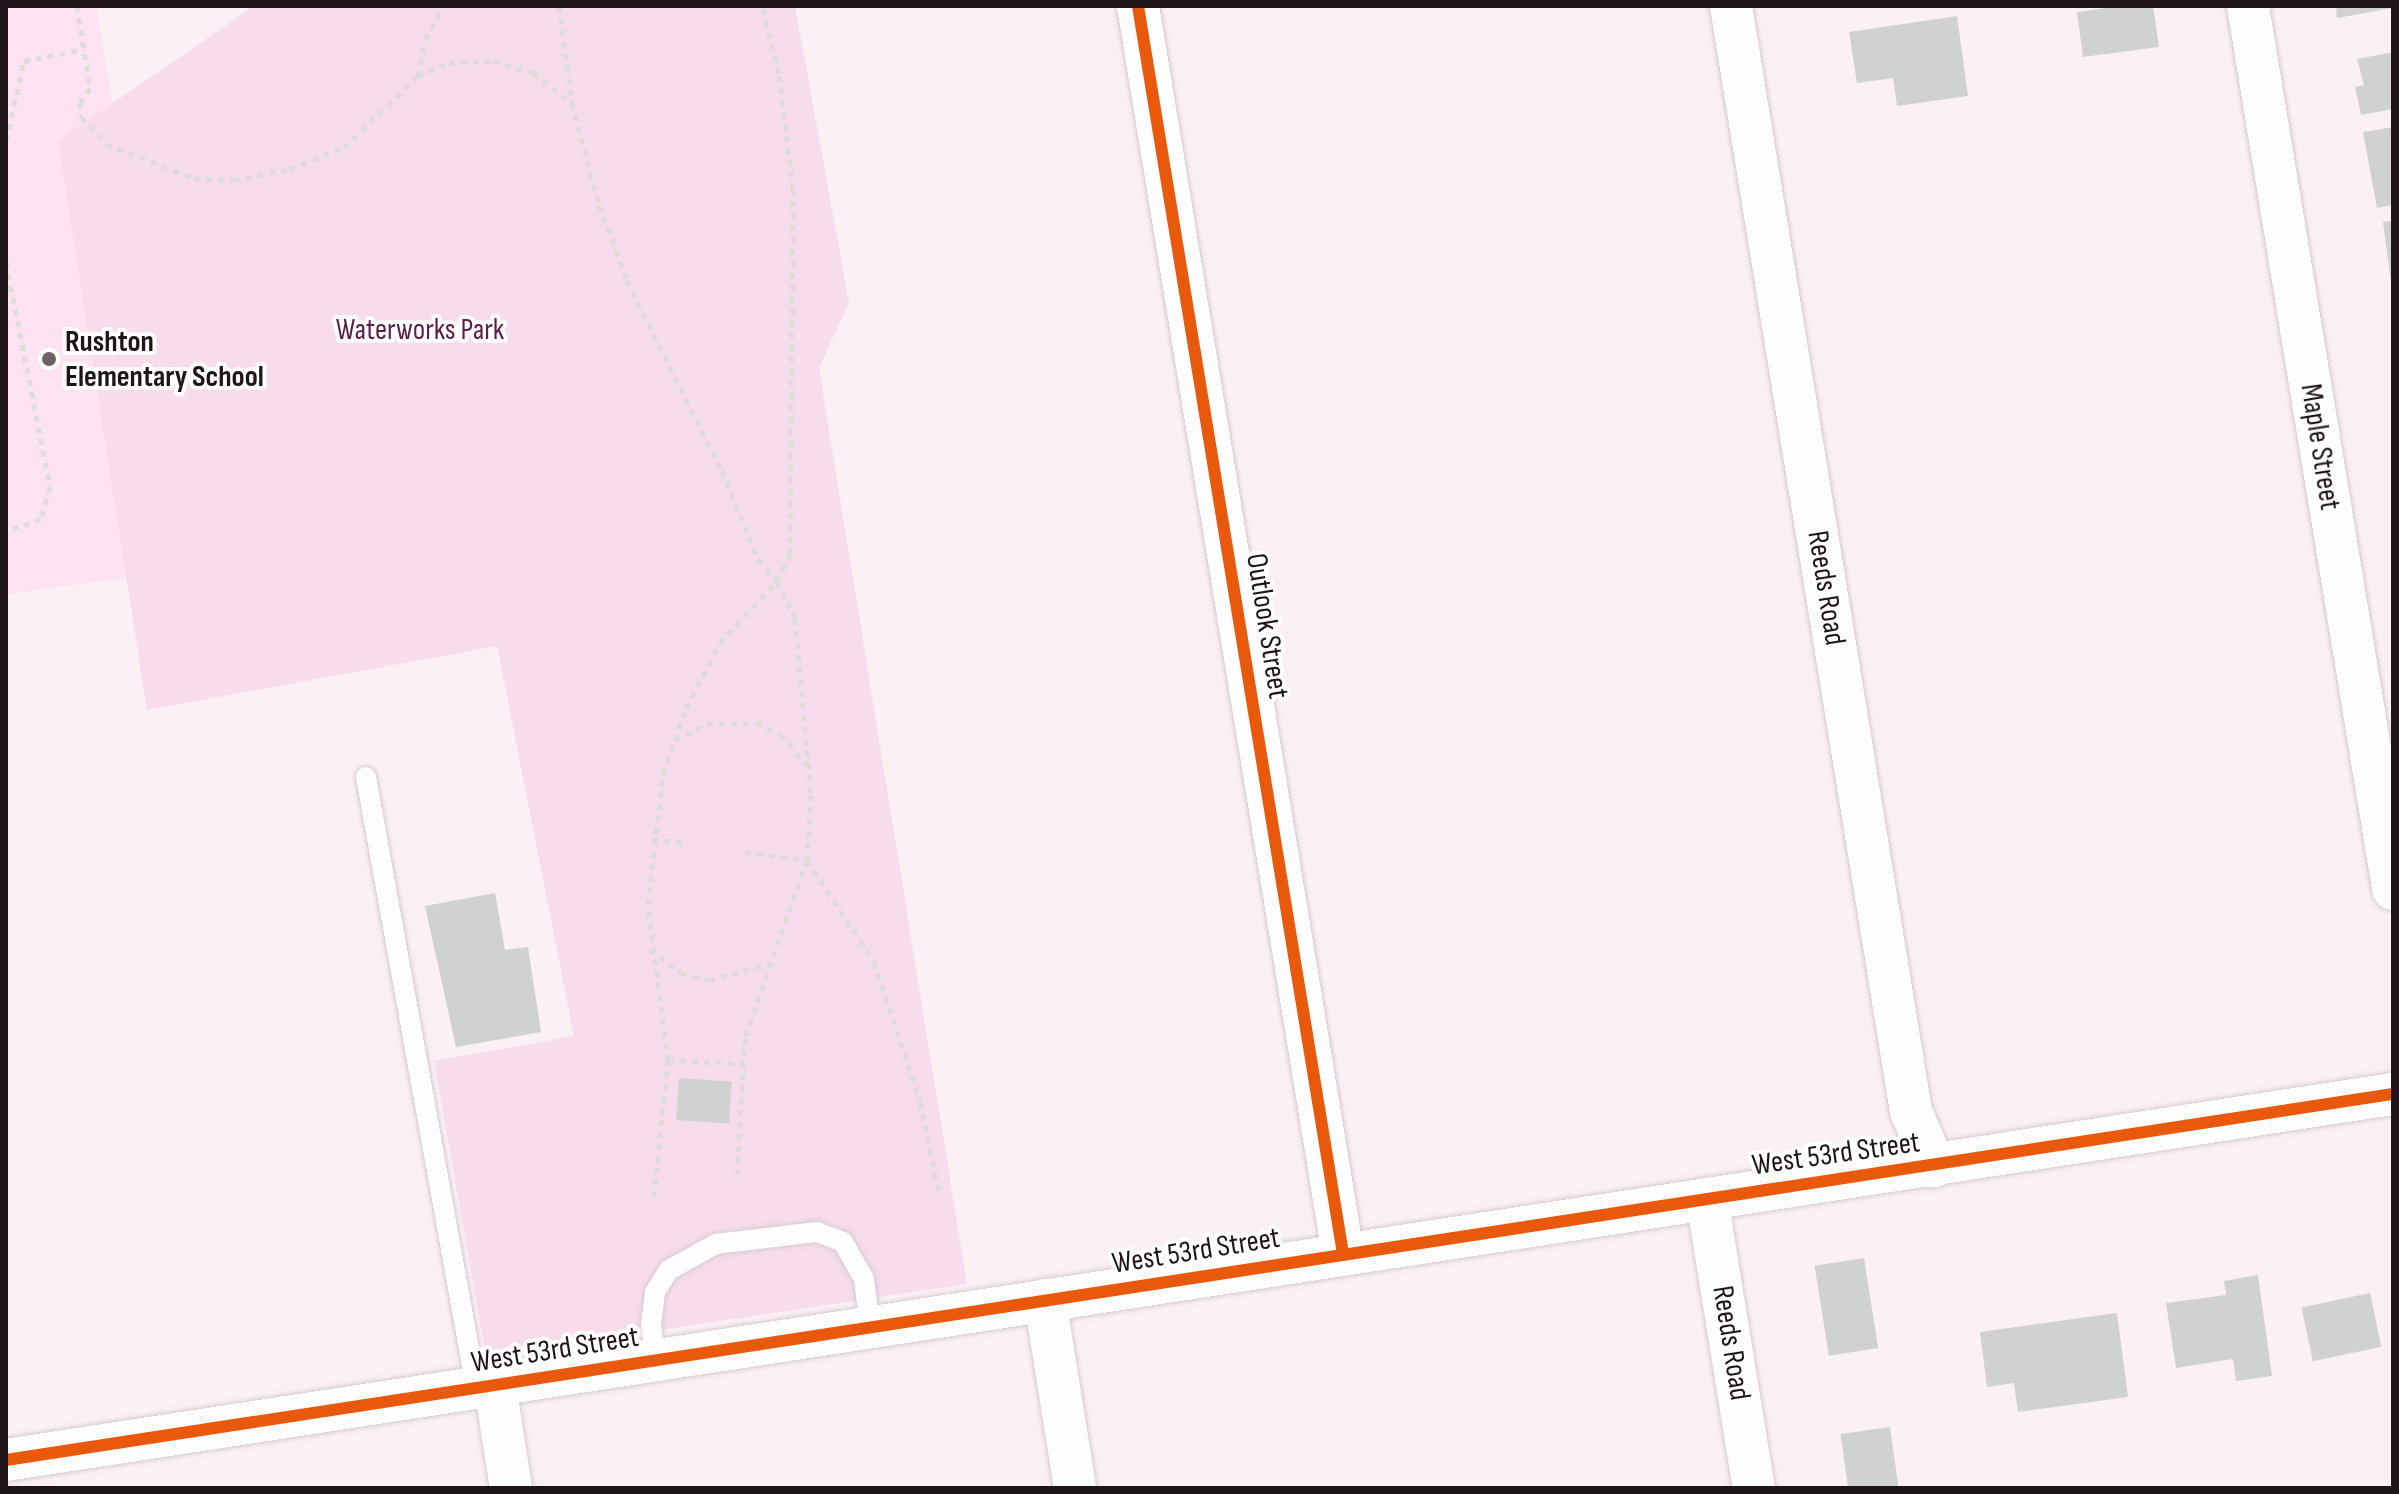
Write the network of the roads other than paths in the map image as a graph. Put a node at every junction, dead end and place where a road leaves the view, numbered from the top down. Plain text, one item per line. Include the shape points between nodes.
1 (1138, 6) edge
2 (1731, 6) edge
3 (2248, 6) edge
4 (366, 777) dead end
5 (2393, 889) edge
6 (2393, 1094) edge
7 (1934, 1166) junction
8 (1707, 1199) junction
9 (1343, 1254) junction
10 (1045, 1300) junction
11 (870, 1327) junction
12 (656, 1361) junction
13 (485, 1387) junction
14 (30, 1468) edge
15 (511, 1488) edge
16 (1075, 1488) edge
17 (1754, 1488) edge

1 - 9 street, Outlook Street
2 - 7 street, Reeds Road via 1911,1111
3 - 5 street, Maple Street
4 - 13 lane
6 - 7 street, West 53rd Street
7 - 8 street, West 53rd Street
8 - 9 street, West 53rd Street
8 - 17 street, Reeds Road
9 - 10 street, West 53rd Street
10 - 11 street, West 53rd Street
10 - 16 street
11 - 12 street, West 53rd Street
11 - 12 lane via 864,1279 843,1242 817,1232 716,1244 669,1270 655,1292 651,1325
12 - 13 street, West 53rd Street
13 - 14 street, West 53rd Street
13 - 15 street

